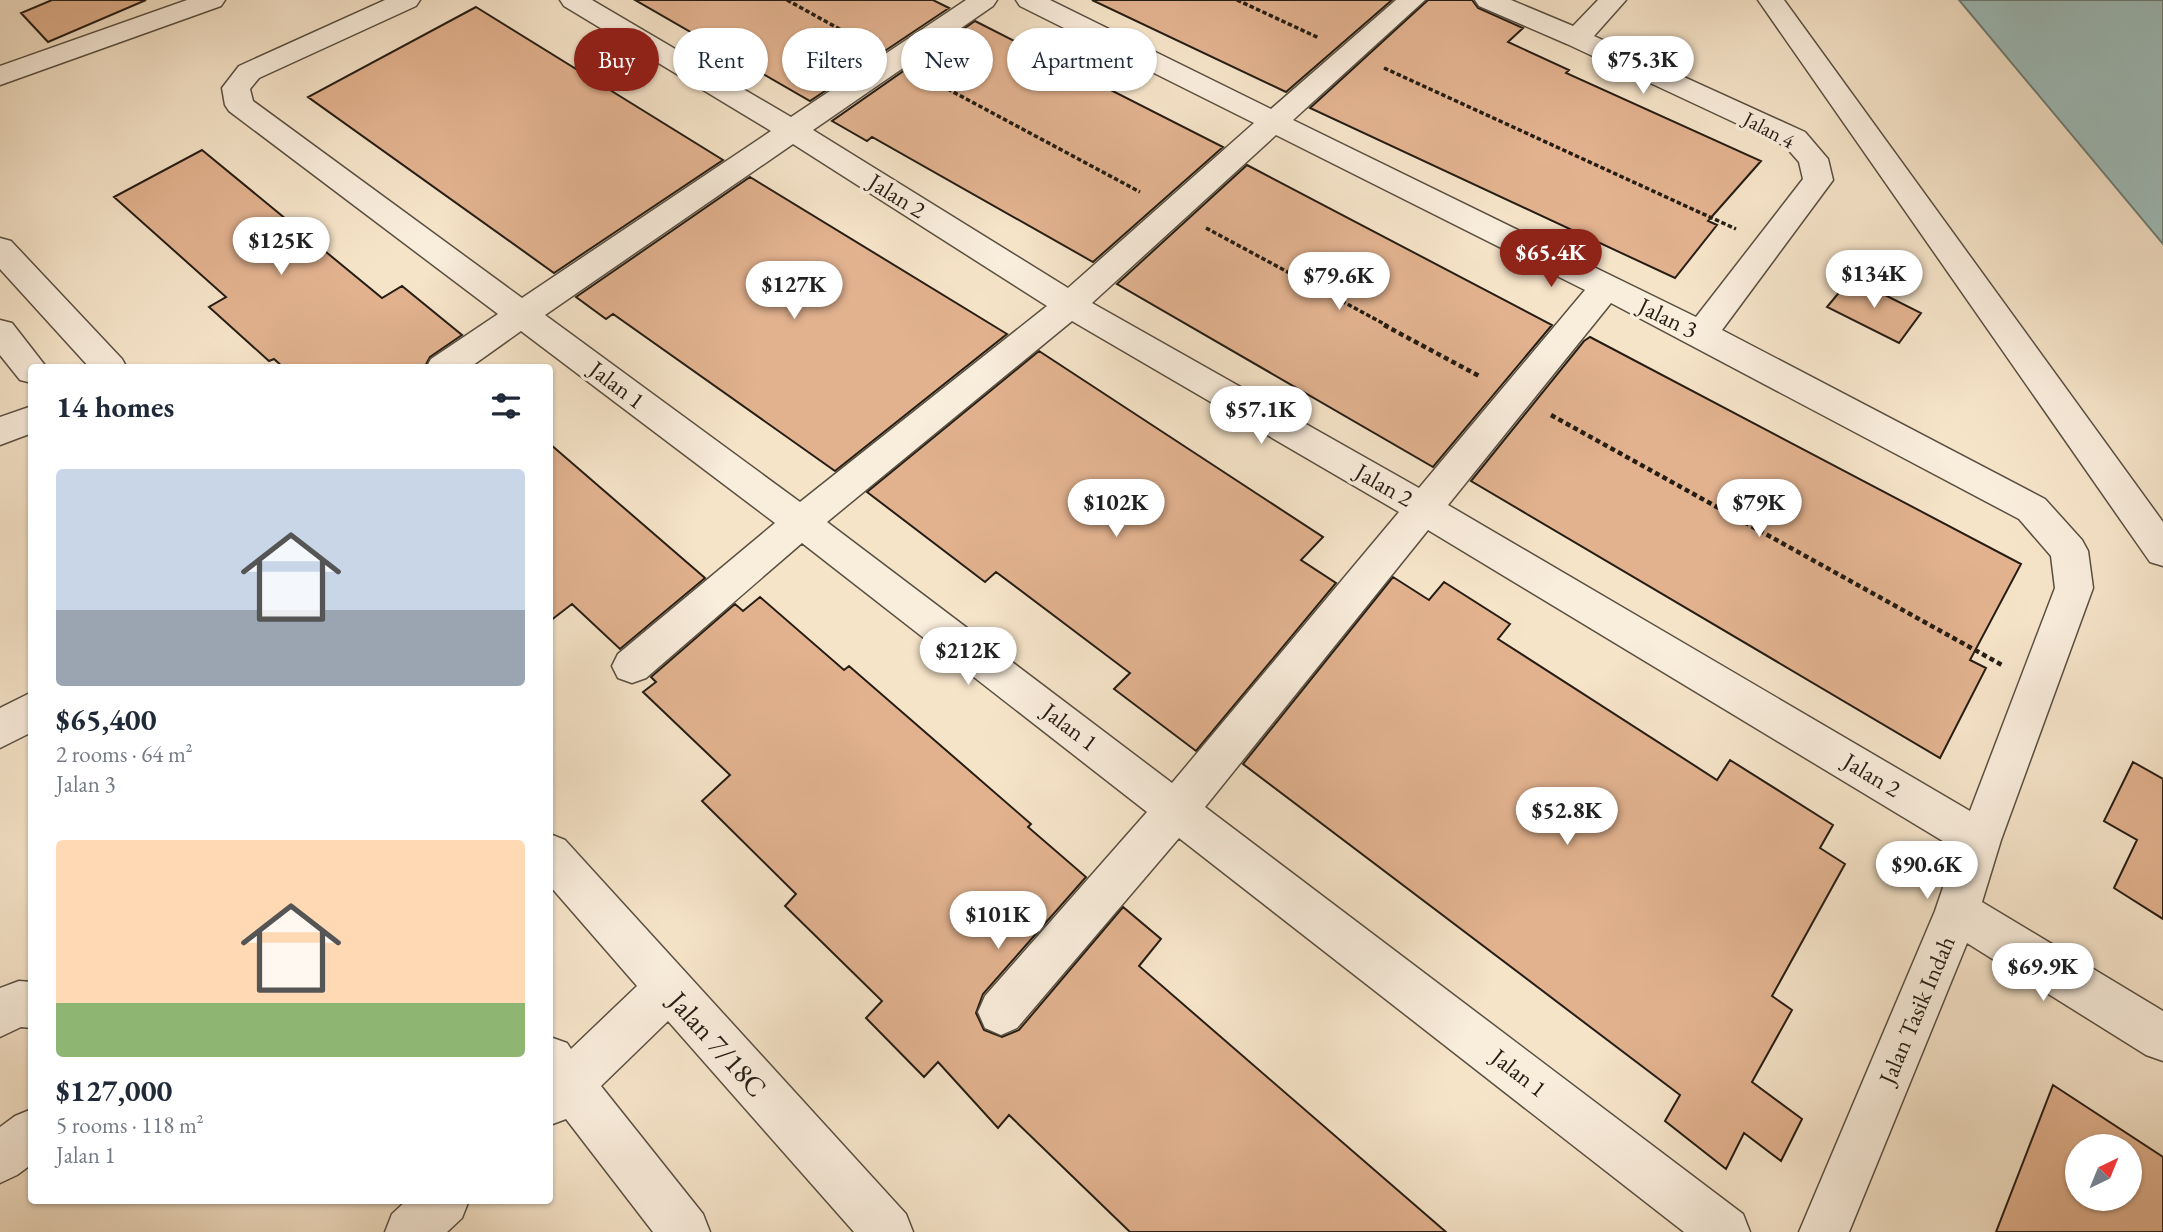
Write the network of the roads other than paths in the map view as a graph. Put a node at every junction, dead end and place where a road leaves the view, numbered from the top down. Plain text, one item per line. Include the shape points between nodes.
1 (212, 0) edge
2 (407, 0) edge
3 (573, 0) edge
4 (984, 0) edge
5 (1029, 0) edge
6 (1412, 0) edge
7 (1488, 0) edge
8 (1612, 0) edge
9 (1771, 0) edge
10 (1577, 38) junction
11 (0, 76) edge
12 (1275, 122) junction
13 (793, 131) junction
14 (0, 250) edge
15 (1606, 287) junction
16 (1070, 305) junction
17 (522, 314) junction
18 (0, 332) edge
19 (1701, 334) junction
20 (106, 364) edge
21 (449, 364) edge
22 (28, 366) edge
23 (28, 420) edge
24 (0, 431) edge
25 (1423, 508) junction
26 (801, 522) junction
27 (2163, 551) edge
28 (2074, 588) joint
29 (632, 666) dead end
30 (28, 712) edge
31 (0, 730) edge
32 (1177, 808) junction
33 (1980, 840) junction
34 (553, 858) edge
35 (1958, 912) junction
36 (668, 989) junction
37 (28, 1004) edge
38 (1001, 1012) dead end
39 (0, 1014) edge
40 (2163, 1038) edge
41 (555, 1082) edge
42 (28, 1136) edge
43 (0, 1158) edge
44 (440, 1204) edge
45 (410, 1232) edge
46 (685, 1232) edge
47 (888, 1232) edge
48 (1725, 1232) edge
49 (1824, 1232) edge

1 - 11 street
2 - 17 street, Jalan 1 via 249,72 236,88 239,105
3 - 13 street, Jalan 2
4 - 13 street
5 - 12 street, Jalan 3
6 - 12 street
7 - 10 street, Jalan 4
8 - 10 street
9 - 27 street
10 - 19 street, Jalan 4 via 1795,139 1814,159 1818,180
12 - 15 street, Jalan 3
12 - 16 street
13 - 16 street, Jalan 2
13 - 17 street
14 - 20 street
15 - 19 street, Jalan 3
15 - 25 street
16 - 25 street, Jalan 2
16 - 26 street
17 - 21 street
17 - 26 street, Jalan 1
18 - 22 street
19 - 28 street, Jalan 3 via 2032,509 2069,551
23 - 24 street
25 - 32 street
25 - 33 street, Jalan 2
26 - 29 street
26 - 32 street, Jalan 1
28 - 33 street, Jalan Tasik Indah
30 - 31 street
32 - 38 street
32 - 48 street, Jalan 1
33 - 35 street, Jalan Tasik Indah
34 - 36 street, Jalan 7/18C
35 - 40 street
35 - 49 street, Jalan Tasik Indah
36 - 41 street
36 - 47 street, Jalan 7/18C
37 - 39 street via 11,1006
41 - 46 street
42 - 43 street
44 - 45 street

